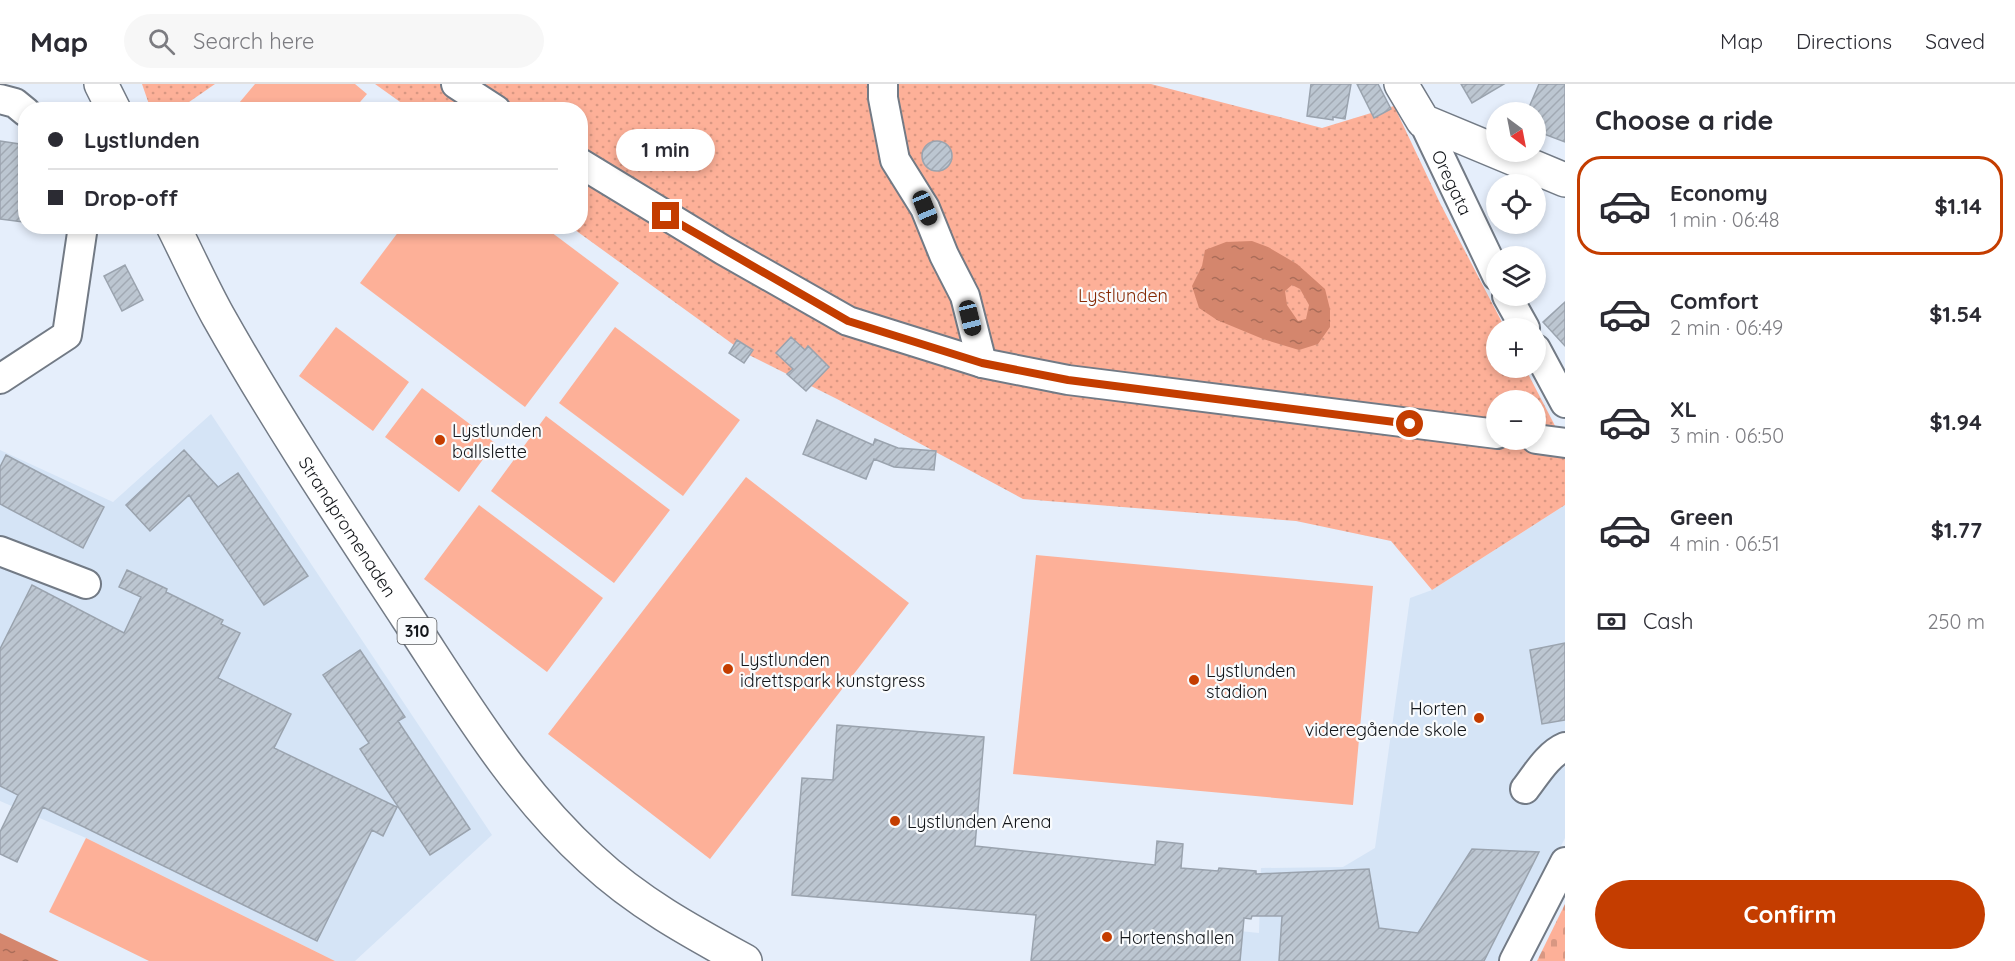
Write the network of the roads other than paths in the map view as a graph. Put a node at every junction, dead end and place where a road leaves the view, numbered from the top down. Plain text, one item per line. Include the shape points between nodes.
1 (100, 84) edge
2 (456, 84) edge
3 (883, 84) edge
4 (1401, 84) edge
5 (110, 102) edge
6 (484, 102) edge
7 (1423, 121) junction
8 (588, 168) edge
9 (1565, 180) edge
10 (81, 234) edge
11 (177, 234) edge
12 (1486, 253) edge
13 (982, 363) junction
14 (1546, 368) edge
15 (0, 380) edge
16 (1565, 403) edge
17 (1486, 433) edge
18 (1546, 440) edge
19 (1565, 443) edge
20 (0, 551) edge
21 (86, 584) dead end
22 (1565, 747) edge
23 (1525, 789) dead end
24 (1565, 862) edge
25 (745, 961) edge
26 (1514, 961) edge

1 - 5 main road
2 - 6 street
3 - 13 street via 896,160 925,208 965,296
4 - 7 main road
7 - 9 main road
7 - 12 street, Oregata
8 - 13 street via 848,321
10 - 15 street via 68,335
11 - 25 main road, Strandpromenaden / 310 via 217,313 287,432 519,782 567,836 616,880 662,915
13 - 17 street via 1068,380
14 - 16 street
18 - 19 street
20 - 21 street
22 - 23 street via 1546,762
24 - 26 street

